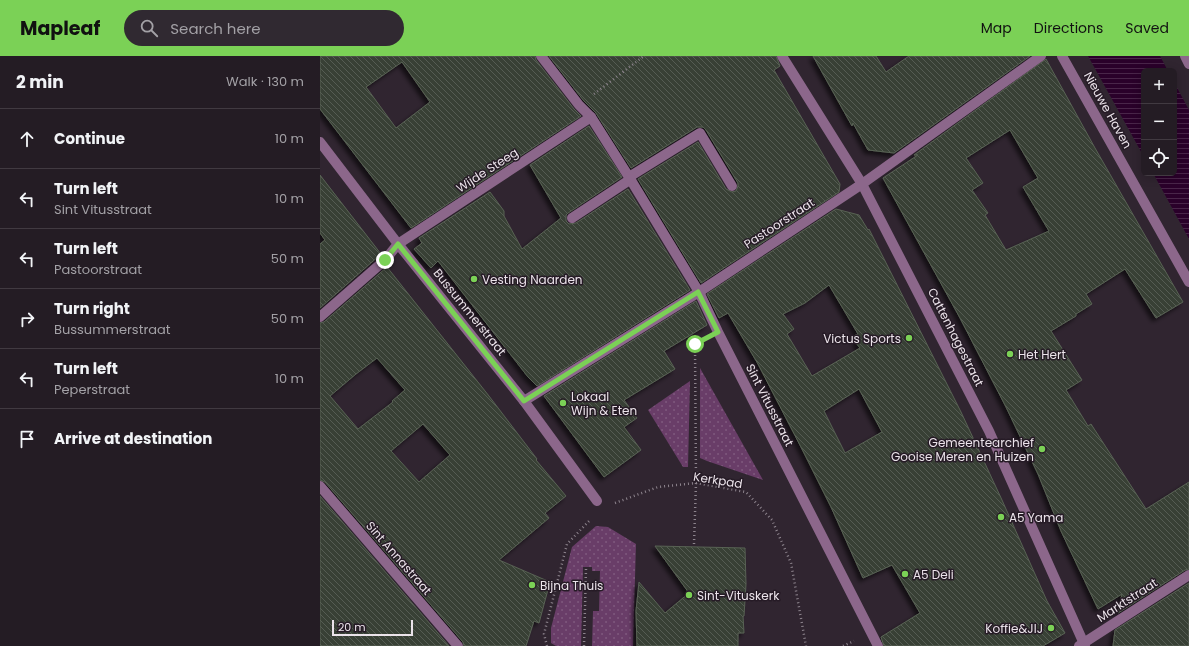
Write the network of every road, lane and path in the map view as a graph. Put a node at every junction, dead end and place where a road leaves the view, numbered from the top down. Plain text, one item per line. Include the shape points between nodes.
1 (541, 56) edge
2 (644, 56) edge
3 (782, 56) edge
4 (1041, 56) edge
5 (1062, 56) edge
6 (1185, 56) edge
7 (1189, 64) edge
8 (579, 105) junction
9 (591, 117) junction
10 (320, 142) edge
11 (630, 178) junction
12 (862, 184) junction
13 (732, 186) dead end
14 (572, 218) dead end
15 (398, 244) junction
16 (1189, 282) edge
17 (698, 292) junction
18 (320, 317) edge
19 (718, 332) junction
20 (524, 401) junction
21 (696, 483) junction
22 (320, 486) edge
23 (600, 504) junction
24 (694, 544) dead end
25 (586, 569) dead end
26 (1189, 576) edge
27 (1083, 645) edge
28 (458, 646) edge
29 (547, 646) edge
30 (584, 646) edge
31 (806, 646) edge
32 (878, 646) edge

1 - 8 street, Sint Vitusstraat
2 - 8 path
3 - 12 street, Cattenhagestraat
4 - 12 street, Pastoorstraat
5 - 16 street, Nieuwe Haven
6 - 7 street
8 - 9 street, Sint Vitusstraat
9 - 11 street, Sint Vitusstraat
9 - 15 street, Wijde Steeg
10 - 15 street, Bussummerstraat
11 - 13 street via 700,133
11 - 14 street
11 - 17 street, Sint Vitusstraat
12 - 17 street, Pastoorstraat
12 - 27 street, Cattenhagestraat via 990,431
15 - 18 street, Wijde Steeg via 385,260
15 - 20 street, Bussummerstraat
17 - 19 street, Sint Vitusstraat
17 - 20 street, Pastoorstraat
19 - 21 path via 695,344
19 - 32 street, Sint Vitusstraat
20 - 23 street, Bussummerstraat
21 - 23 path, Kerkpad via 658,487
21 - 24 path
21 - 31 path, Kerkpad via 746,492 772,520 791,562
22 - 28 street, Sint Annastraat
23 - 29 path via 567,544 544,634
25 - 30 path
26 - 27 street, Marktstraat

